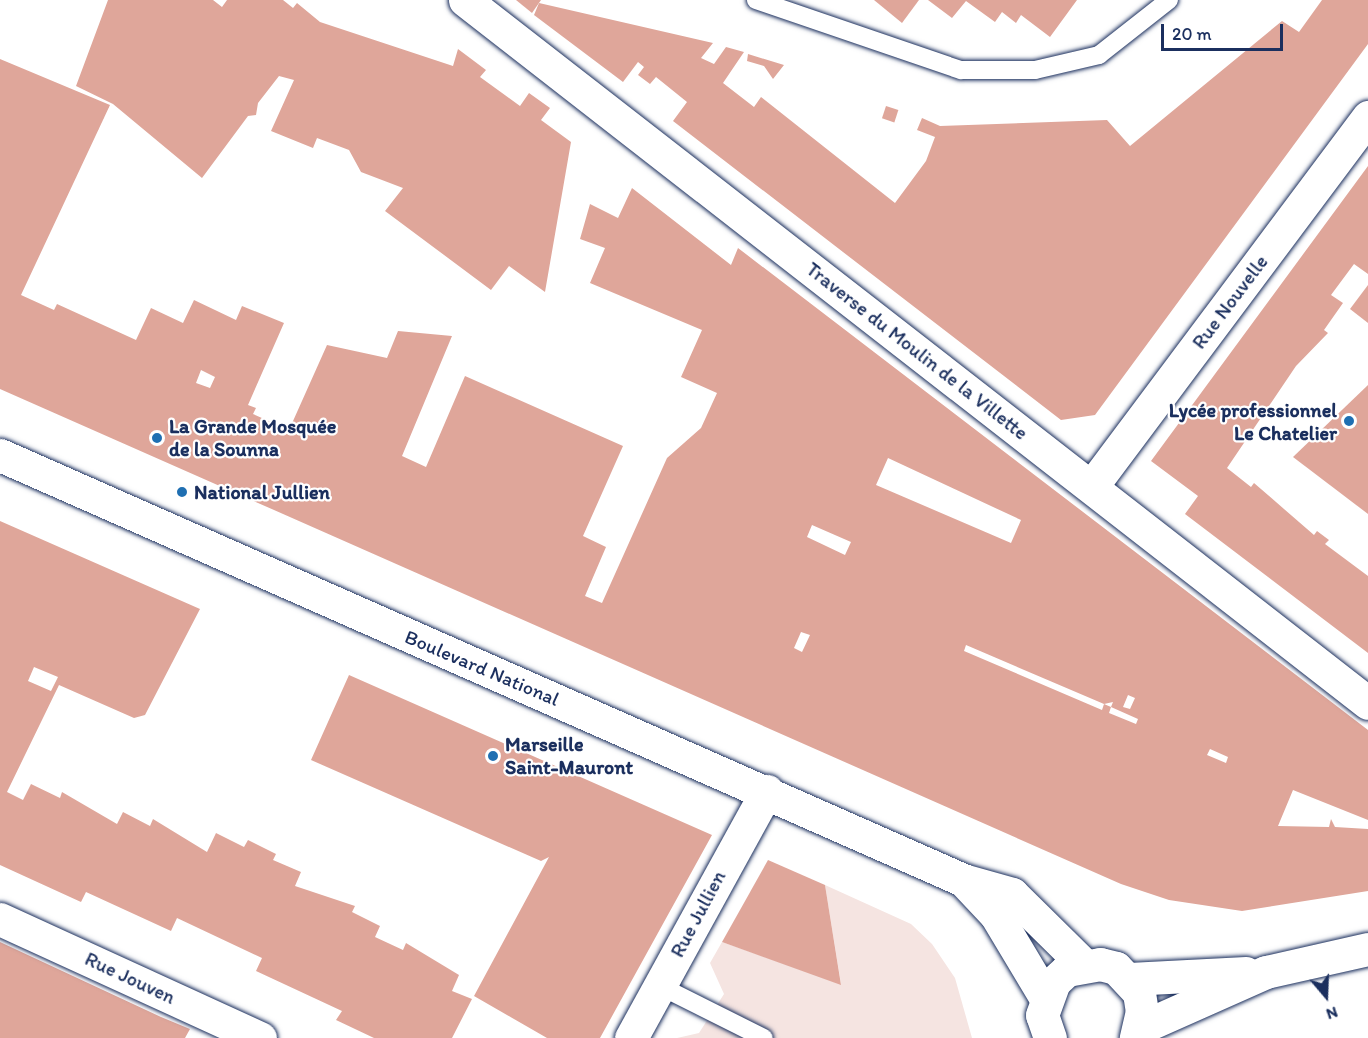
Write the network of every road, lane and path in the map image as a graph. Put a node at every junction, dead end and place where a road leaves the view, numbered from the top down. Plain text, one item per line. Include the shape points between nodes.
1 (465, 0) edge
2 (756, 0) edge
3 (1169, 0) edge
4 (1368, 117) edge
5 (0, 455) edge
6 (1092, 486) junction
7 (1368, 703) edge
8 (767, 791) junction
9 (963, 880) junction
10 (0, 919) edge
11 (1368, 949) edge
12 (1083, 964) junction
13 (1266, 972) junction
14 (1129, 979) junction
15 (660, 986) junction
16 (1045, 997) junction
17 (1138, 1033) edge
18 (260, 1038) edge
19 (631, 1038) edge
20 (764, 1038) edge
21 (1050, 1038) edge

1 - 6 street, Traverse du Moulin de la Villette
2 - 3 lane via 961,70 1035,70 1099,55
4 - 6 street, Rue Nouvelle
5 - 8 street, Boulevard National
6 - 7 street, Traverse du Moulin de la Villette
8 - 9 street, Boulevard National
8 - 15 street, Rue Jullien
9 - 12 street, Boulevard National via 1012,894
9 - 16 street, Boulevard National via 996,915
10 - 18 street, Rue Jouven
11 - 13 street
12 - 14 street via 1116,968
12 - 16 street via 1067,970
13 - 14 street
13 - 17 street
14 - 17 street via 1139,993
15 - 19 street, Rue Jullien
15 - 20 lane
16 - 21 street, Boulevard National via 1042,1015

